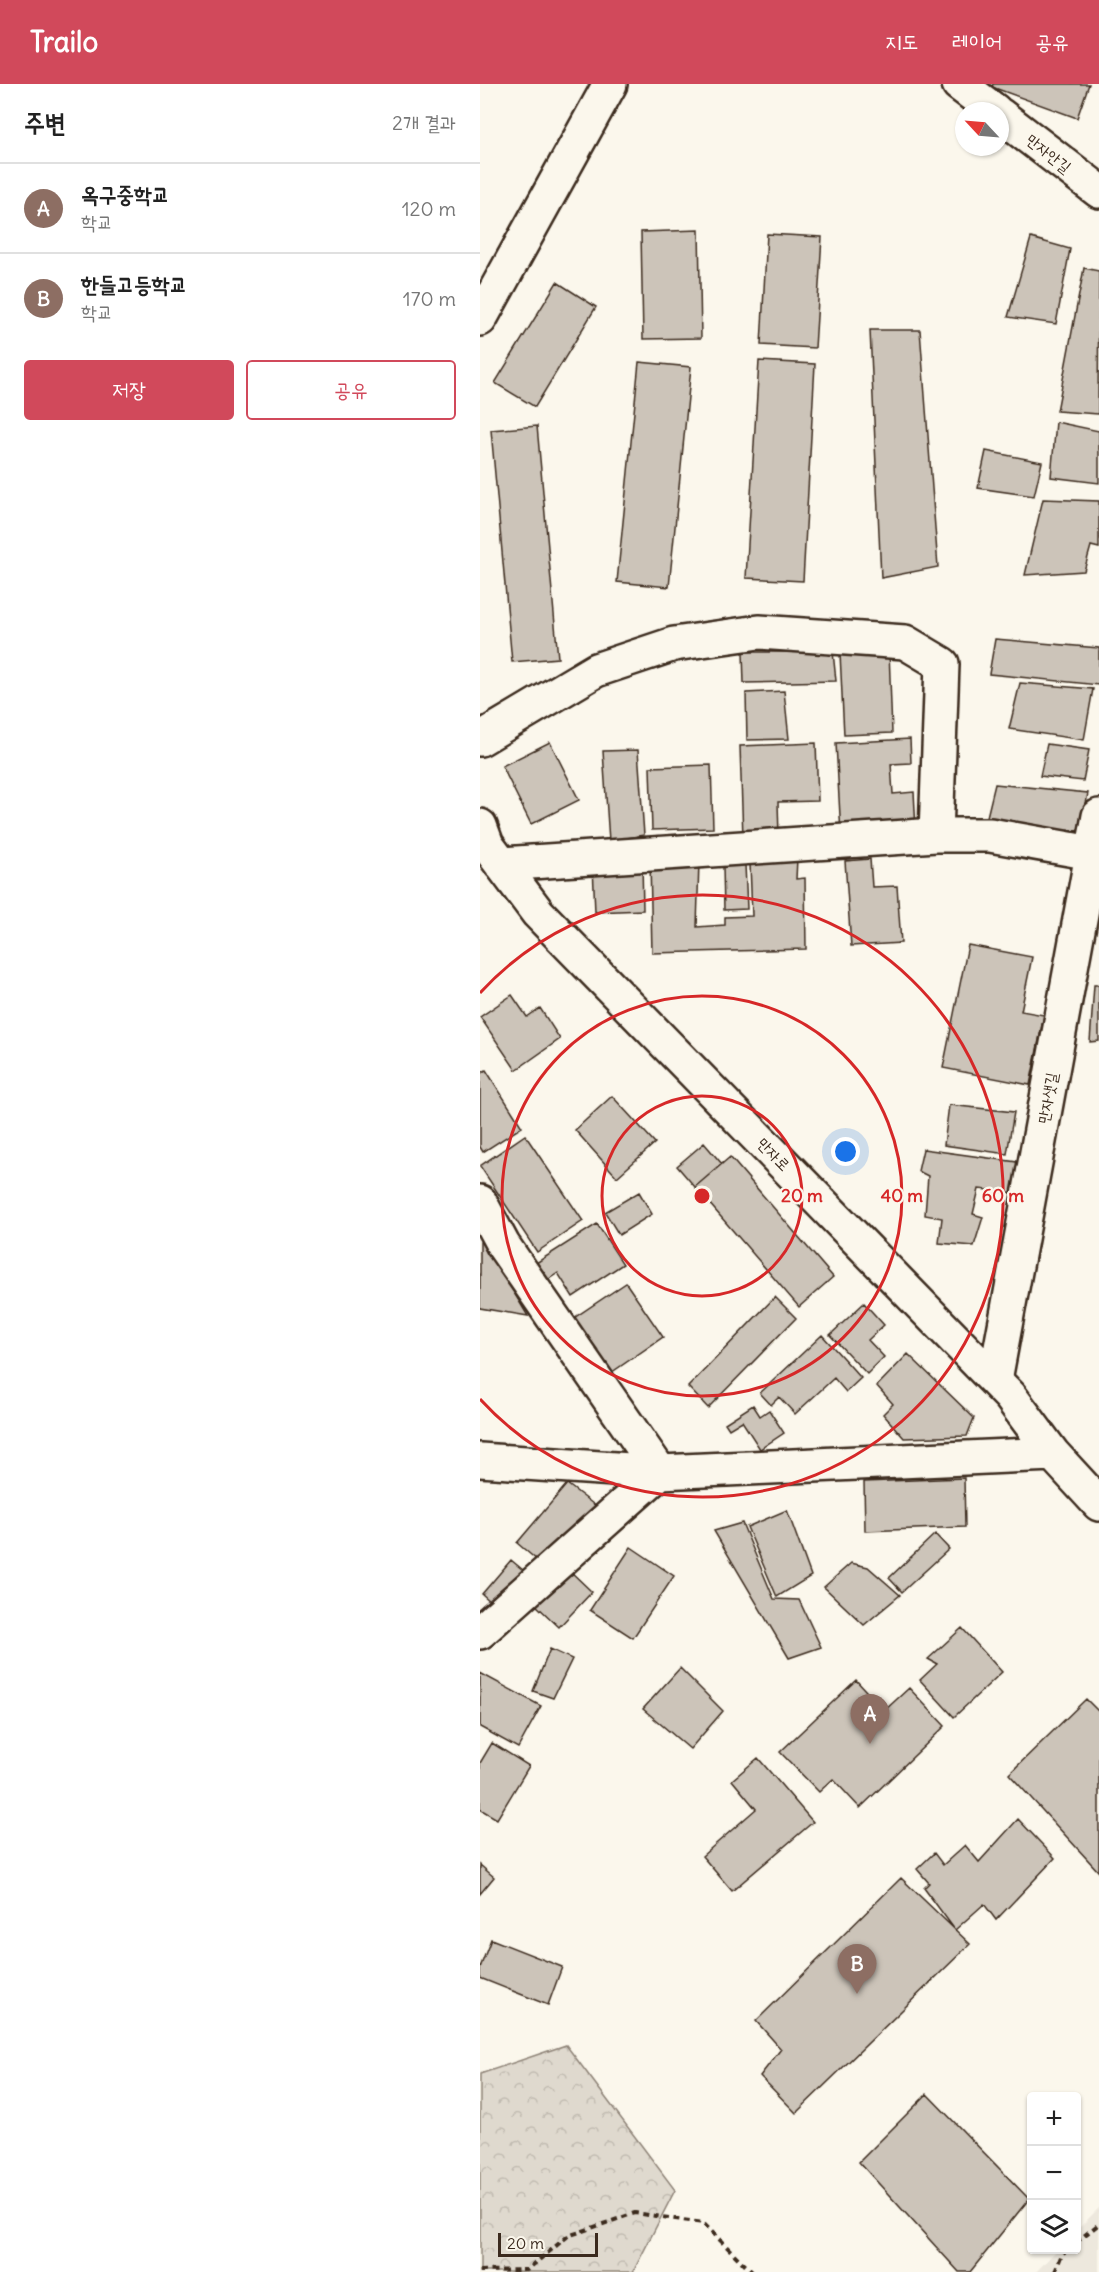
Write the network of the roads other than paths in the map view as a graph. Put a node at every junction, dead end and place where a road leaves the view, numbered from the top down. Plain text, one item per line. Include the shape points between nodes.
1 (610, 84) edge
2 (959, 84) edge
3 (983, 102) edge
4 (1009, 122) edge
5 (1099, 191) edge
6 (480, 319) edge
7 (480, 738) edge
8 (1099, 816) edge
9 (480, 826) edge
10 (936, 835) junction
11 (1092, 853) junction
12 (501, 864) junction
13 (480, 1202) edge
14 (995, 1380) junction
15 (1053, 1454) junction
16 (480, 1460) edge
17 (660, 1472) junction
18 (1099, 1504) edge
19 (480, 1632) edge

1 - 6 street
2 - 3 street
4 - 5 street, 만자안길
7 - 10 street via 596,670 674,644 759,632 905,642 942,664
8 - 11 street, 만자샛길
9 - 12 street, 만자로
10 - 11 street via 990,835
10 - 12 street
11 - 14 street, 만자샛길
12 - 14 street, 만자로 via 538,913
13 - 17 street via 503,1245
14 - 15 street, 만자로
15 - 17 street
15 - 18 street, 만자로
16 - 17 street
17 - 19 street

